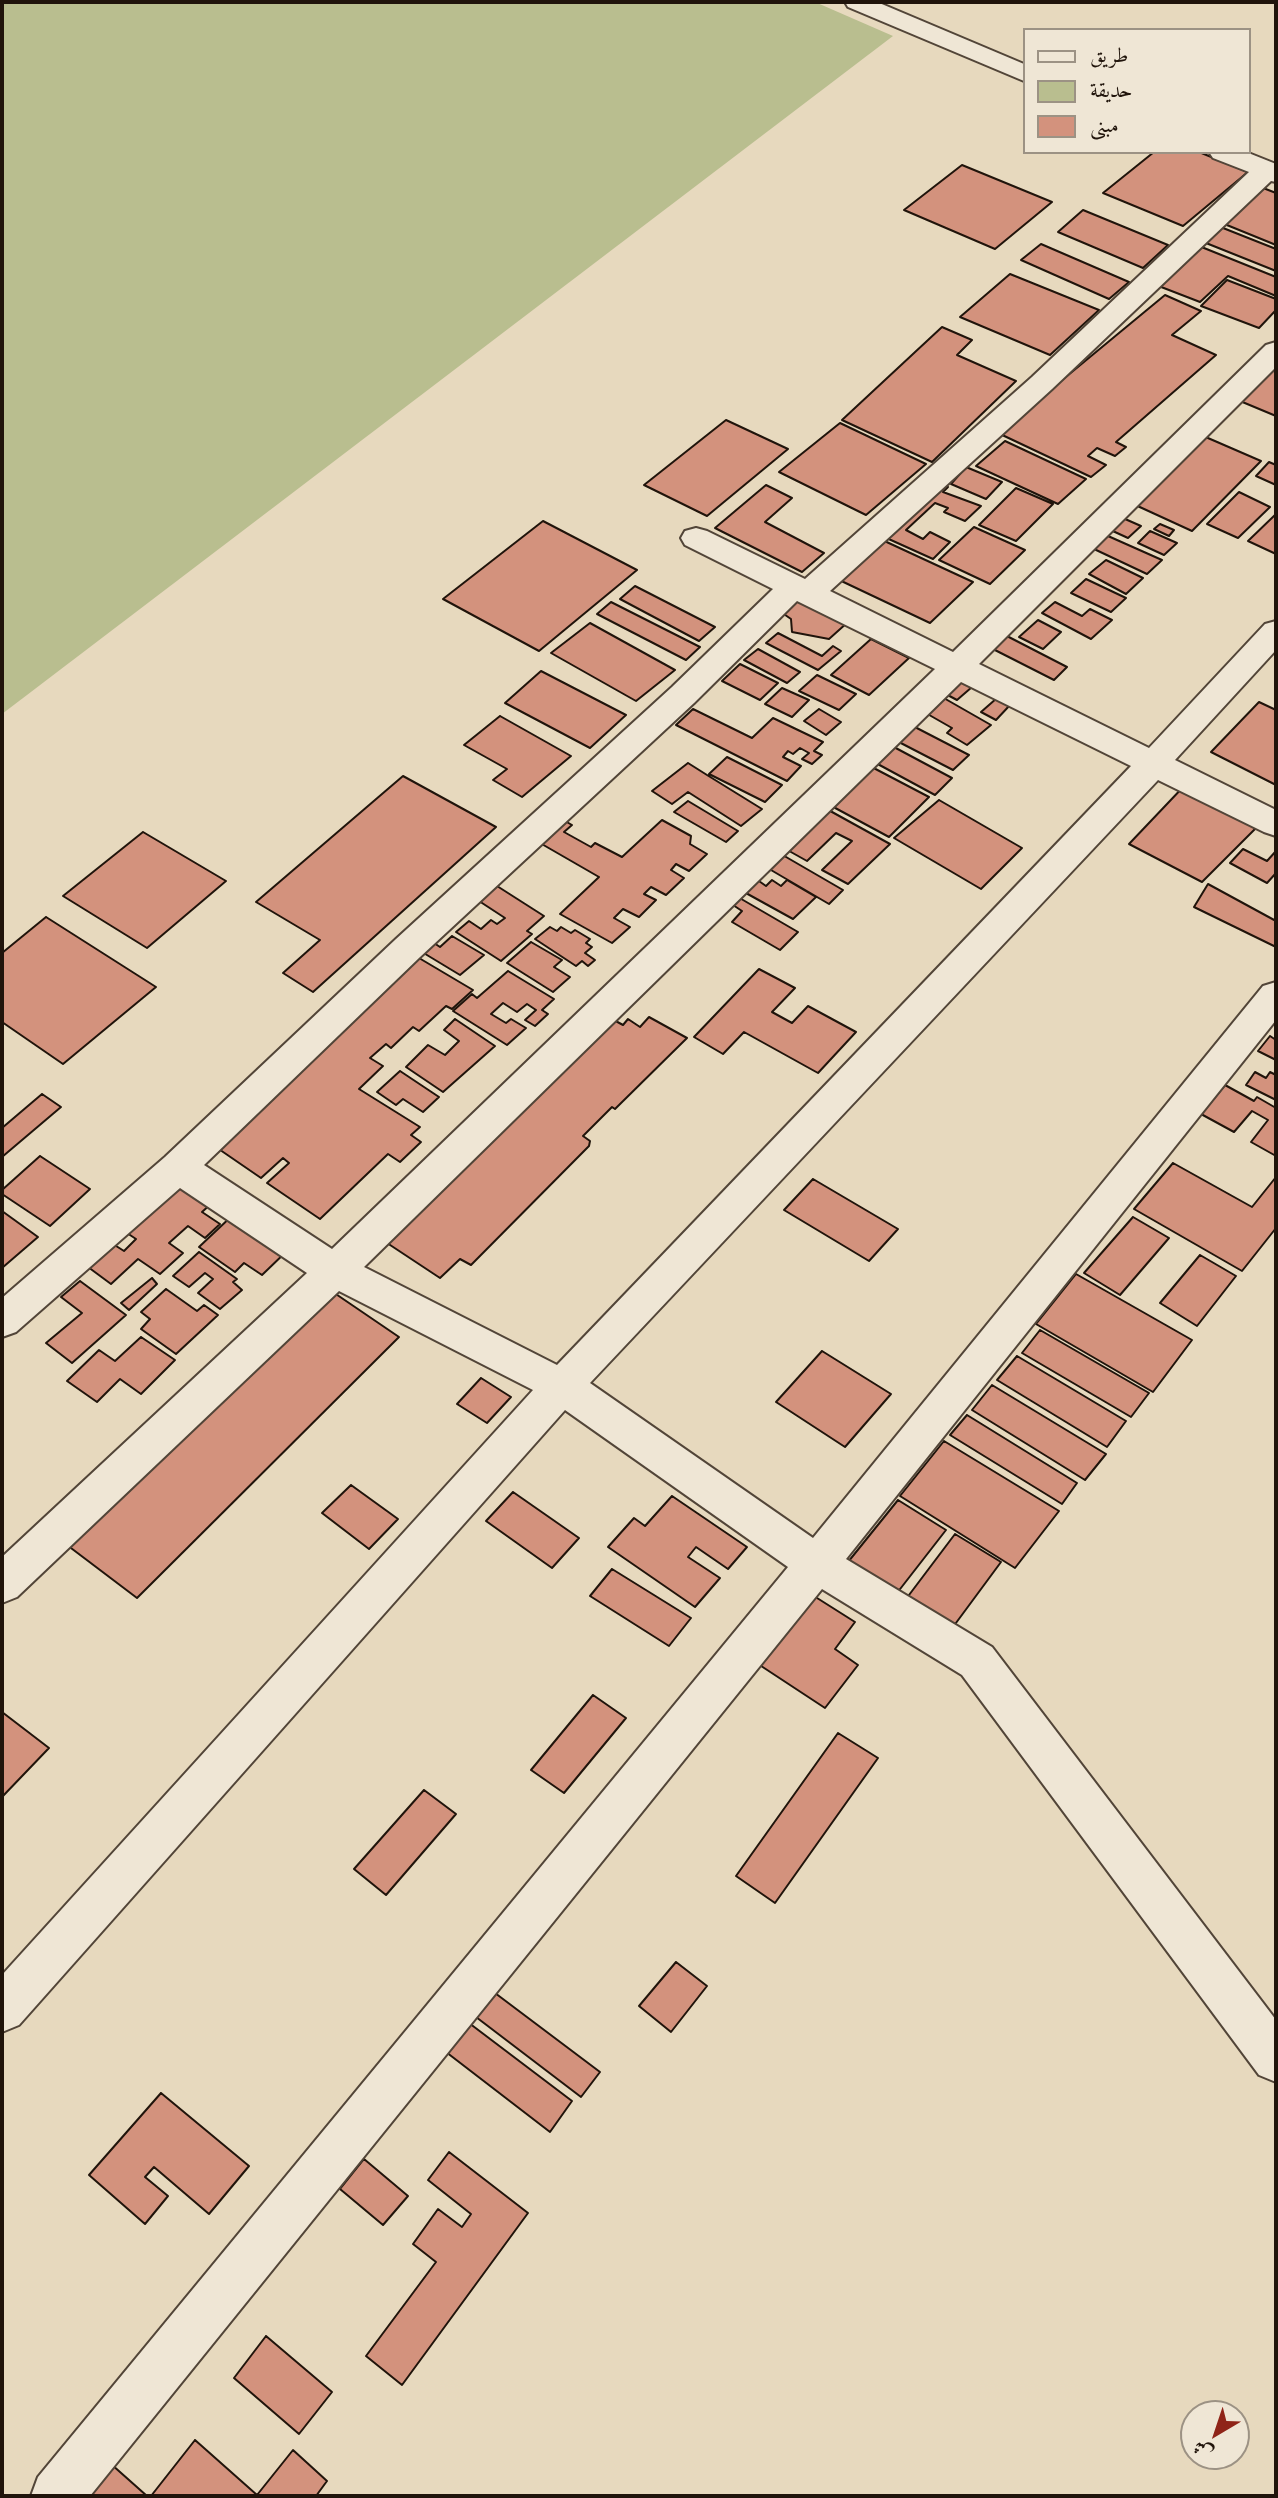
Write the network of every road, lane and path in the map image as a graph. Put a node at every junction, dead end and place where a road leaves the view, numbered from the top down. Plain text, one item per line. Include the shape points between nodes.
1 (857, 2) edge
2 (1023, 73) edge
3 (1227, 154) edge
4 (1272, 172) edge
5 (1276, 351) edge
6 (696, 538) dead end
7 (801, 590) junction
8 (1276, 631) edge
9 (957, 667) junction
10 (1154, 764) junction
11 (1276, 824) edge
12 (1276, 995) edge
13 (178, 1167) junction
14 (335, 1271) junction
15 (2, 1321) edge
16 (562, 1386) junction
17 (817, 1564) junction
18 (2, 1584) edge
19 (2, 2010) edge
20 (1276, 2057) edge
21 (57, 2496) edge

1 - 2 street
3 - 4 street
4 - 7 street via 1042,383
5 - 9 street
6 - 7 street
7 - 9 street
7 - 13 street via 408,948
8 - 10 street
9 - 10 street
9 - 14 street
10 - 11 street
10 - 16 street
12 - 17 street
13 - 14 street
13 - 15 street
14 - 16 street
14 - 18 street
16 - 17 street
16 - 19 street
17 - 20 street via 977,1661
17 - 21 street

